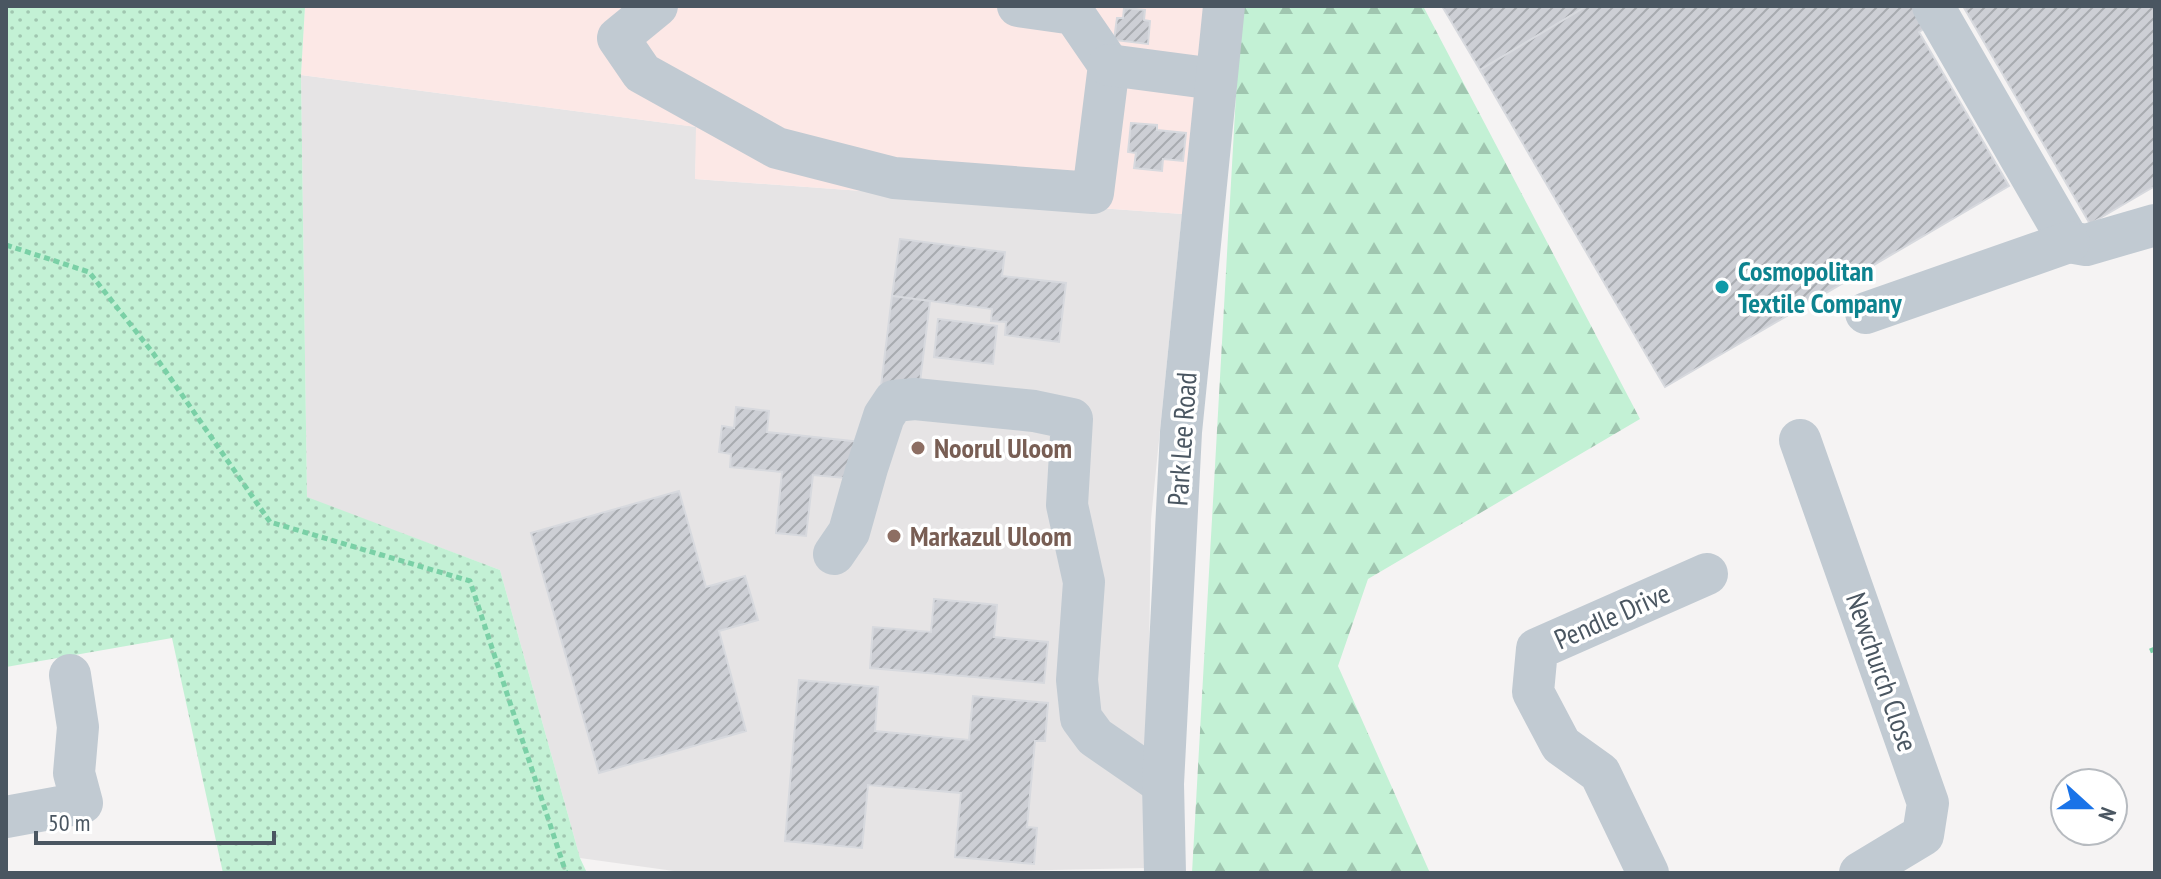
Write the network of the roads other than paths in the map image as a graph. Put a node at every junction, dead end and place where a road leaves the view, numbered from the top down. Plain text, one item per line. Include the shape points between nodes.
1 (657, 6) edge
2 (1018, 6) edge
3 (1224, 6) edge
4 (1933, 6) edge
5 (1075, 10) edge
6 (1109, 65) junction
7 (1215, 79) junction
8 (2155, 225) edge
9 (2069, 242) junction
10 (1866, 313) dead end
11 (1800, 440) dead end
12 (834, 554) dead end
13 (1707, 574) dead end
14 (70, 675) dead end
15 (1163, 784) junction
16 (6, 817) edge
17 (1165, 873) edge
18 (1648, 873) edge
19 (1860, 873) edge

1 - 6 street via 618,38 642,73 777,148 894,178 1093,193
2 - 5 street
3 - 7 street, Park Lee Road
4 - 9 street
5 - 6 street
6 - 7 street
7 - 15 street, Park Lee Road via 1181,432
8 - 9 street via 2086,245
9 - 10 street
11 - 19 street, Newchurch Close via 1928,803 1923,835
12 - 15 street via 849,532 884,416 894,401 1034,411 1072,419 1067,505 1084,582 1077,680 1081,718 1095,737
13 - 18 street, Pendle Drive via 1537,649 1533,692 1561,745 1600,773
14 - 16 street via 78,727 74,773 82,803
15 - 17 street, Park Lee Road

